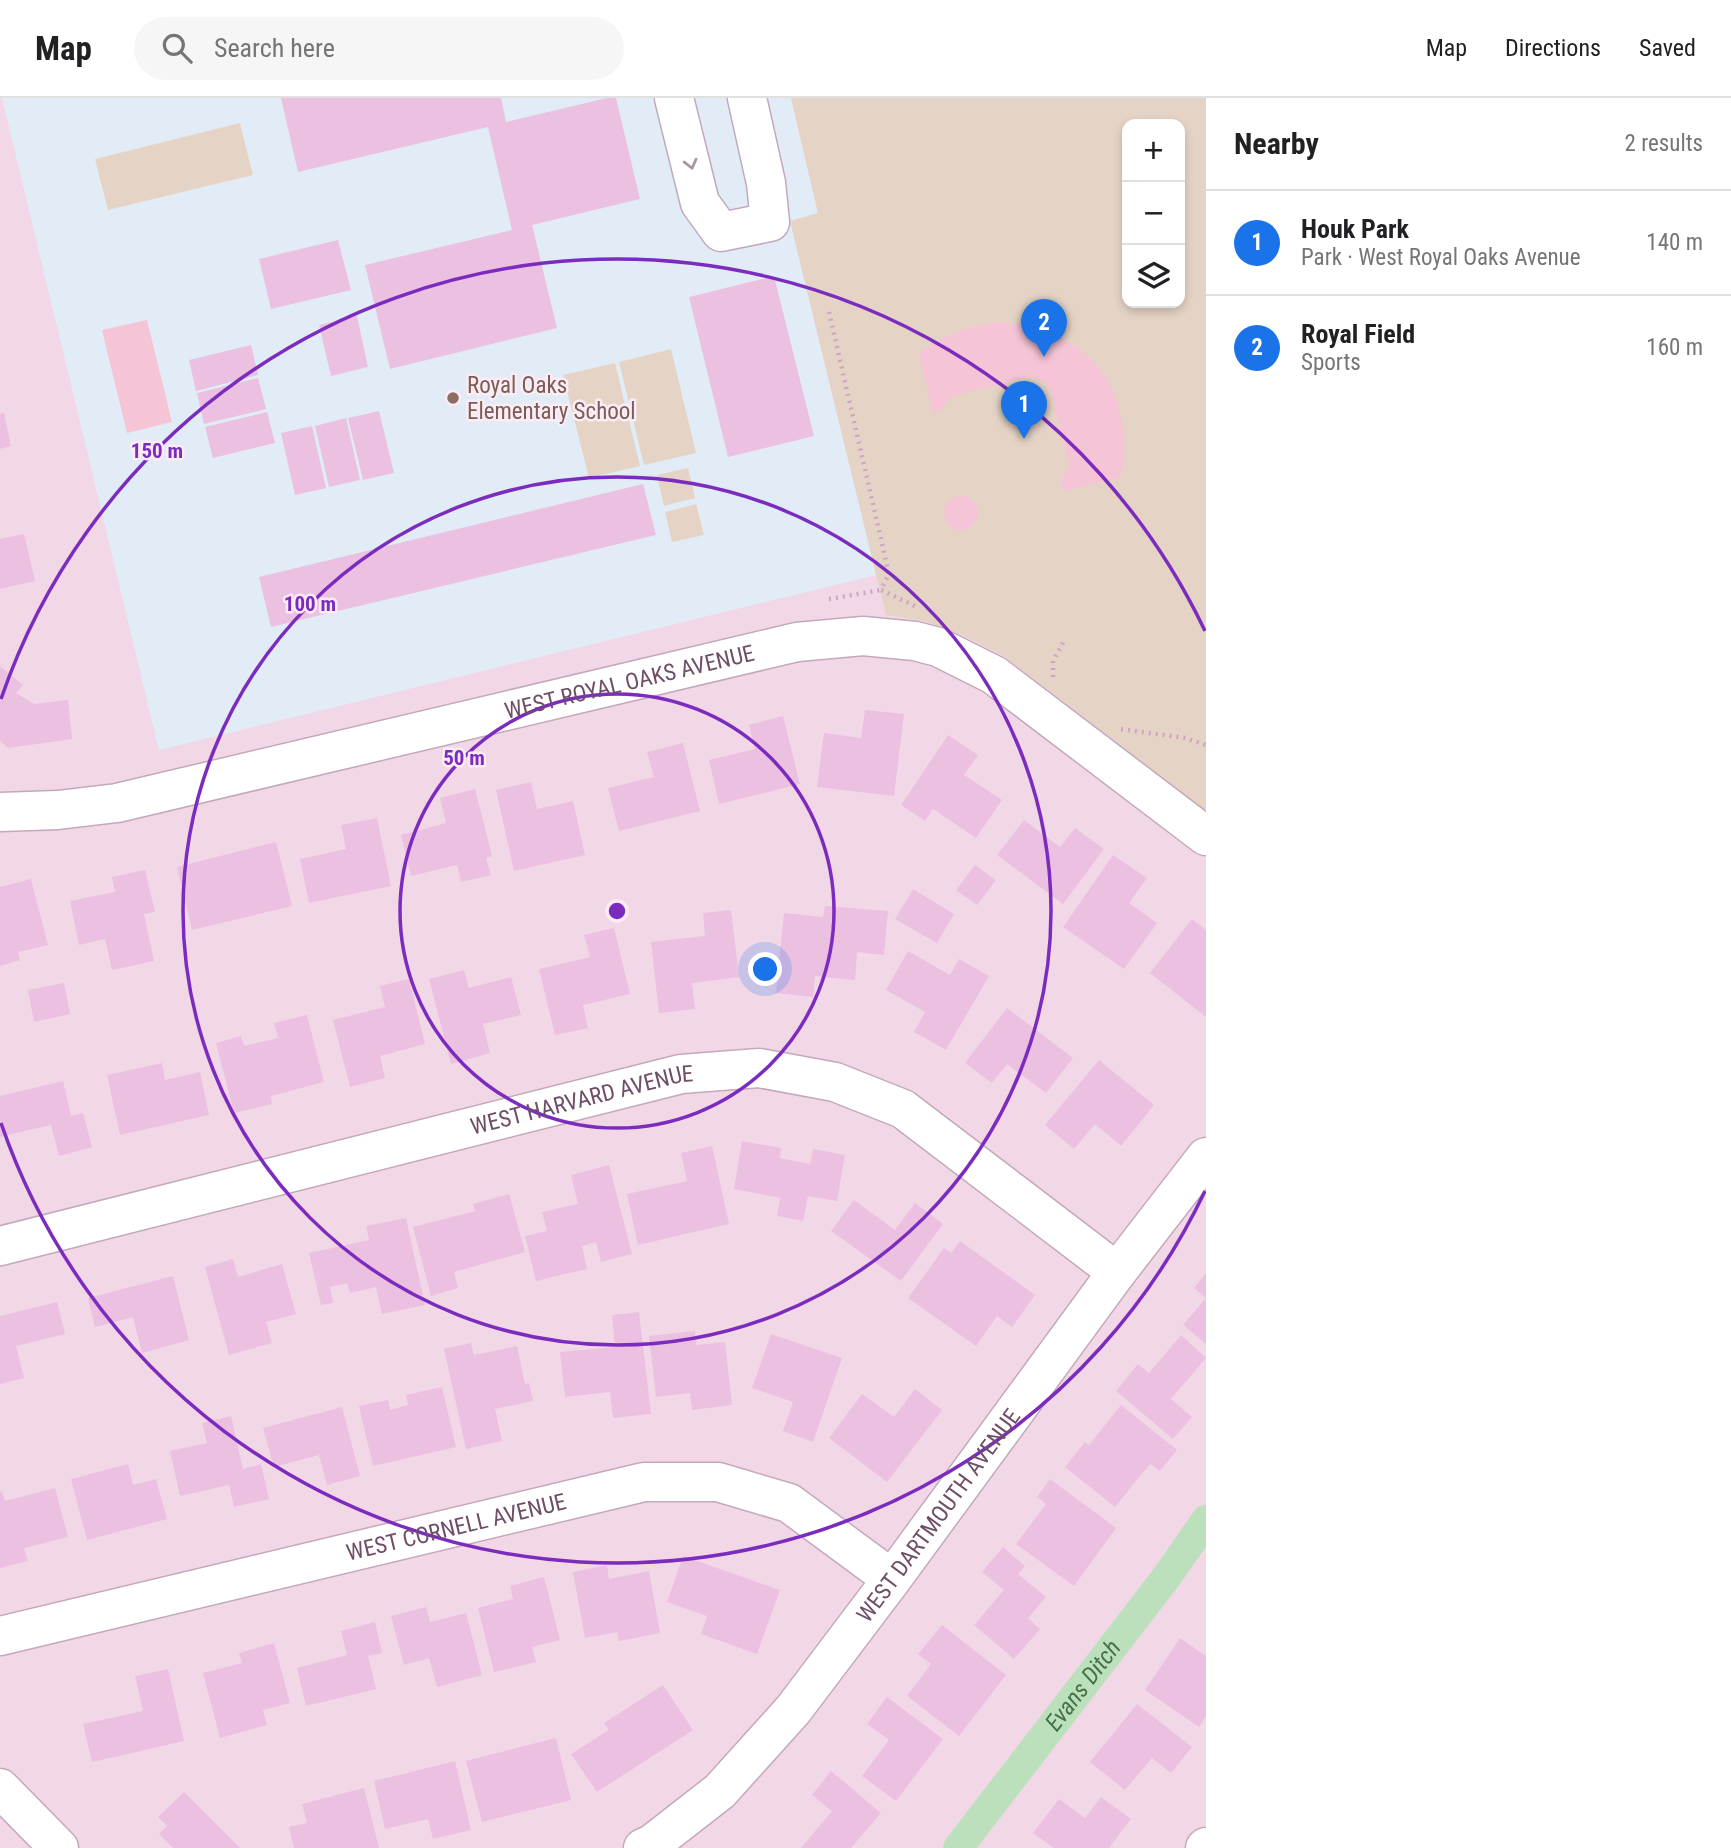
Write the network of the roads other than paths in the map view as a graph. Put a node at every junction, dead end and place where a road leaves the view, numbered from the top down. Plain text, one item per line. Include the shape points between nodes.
1 (674, 98) edge
2 (747, 98) edge
3 (0, 812) edge
4 (1206, 836) edge
5 (1206, 1157) edge
6 (0, 1246) edge
7 (1117, 1272) junction
8 (892, 1580) junction
9 (0, 1636) edge
10 (0, 1788) edge
11 (59, 1848) edge
12 (643, 1848) edge

1 -> 2 street via 700,203 721,232 770,222
3 - 4 street, WEST ROYAL OAKS AVENUE via 117,803 797,642 863,636 915,640 994,675
5 - 7 street, WEST DARTMOUTH AVENUE
6 - 7 street, WEST HARVARD AVENUE via 681,1074 759,1068 835,1082 903,1109
7 - 8 street, WEST DARTMOUTH AVENUE
8 - 9 street, WEST CORNELL AVENUE via 789,1503 718,1482 643,1482
8 - 12 street, WEST DARTMOUTH AVENUE via 793,1710 720,1791
10 - 11 street

